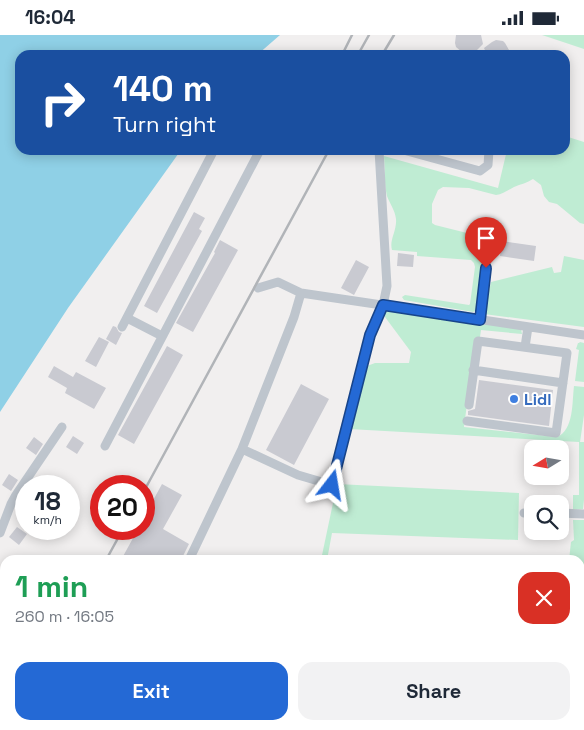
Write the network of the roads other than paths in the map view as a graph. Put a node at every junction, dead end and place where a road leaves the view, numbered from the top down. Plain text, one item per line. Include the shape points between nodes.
1 (211, 155) edge
2 (257, 155) edge
3 (379, 155) edge
4 (422, 155) edge
5 (488, 155) edge
6 (490, 233) dead end
7 (258, 288) dead end
8 (301, 293) junction
9 (383, 305) junction
10 (126, 318) junction
11 (480, 320) junction
12 (122, 327) dead end
13 (528, 327) junction
14 (584, 335) edge
15 (162, 336) junction
16 (525, 347) junction
17 (473, 370) junction
18 (563, 383) junction
19 (469, 405) dead end
20 (467, 421) dead end
21 (62, 427) dead end
22 (105, 447) dead end
23 (242, 449) junction
24 (569, 513) edge
25 (584, 514) edge
26 (0, 533) edge
27 (190, 555) edge

1 - 10 street
2 - 15 street
3 - 9 street via 387,286
4 - 5 street via 480,171 488,165
6 - 11 street
7 - 8 street via 278,282
8 - 9 street
8 - 23 street
9 - 11 street
9 - 23 street via 370,335 332,485 298,475
10 - 12 street
10 - 15 street
11 - 13 street
13 - 14 street
13 - 16 street
15 - 22 street
16 - 17 street via 478,341
16 - 18 street via 567,353
17 - 18 street
17 - 19 street
18 - 20 street via 556,433
21 - 26 street via 16,495
23 - 27 street
24 - 25 street

